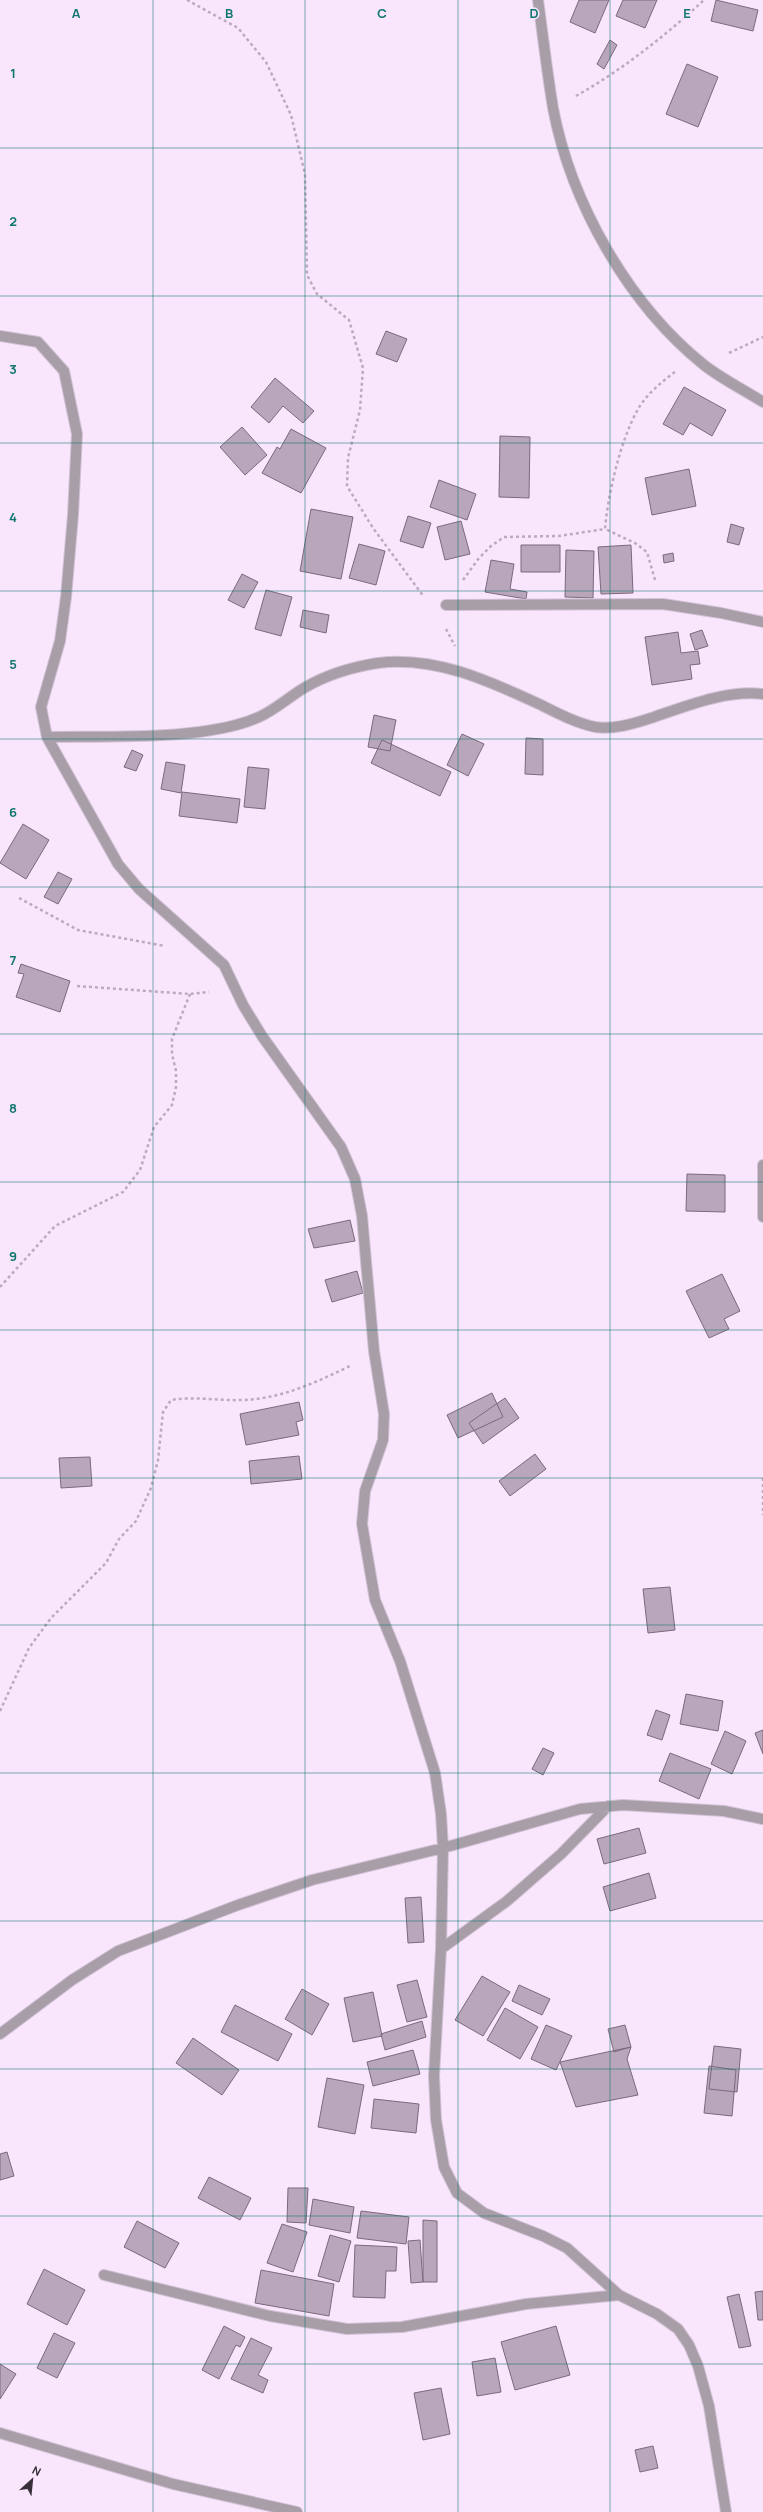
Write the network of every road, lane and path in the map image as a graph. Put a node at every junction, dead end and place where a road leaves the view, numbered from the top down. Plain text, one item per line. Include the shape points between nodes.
1 (187, 0) edge
2 (538, 0) edge
3 (704, 0) edge
4 (553, 109) junction
5 (0, 336) edge
6 (763, 337) edge
7 (695, 356) junction
8 (704, 364) junction
9 (763, 402) edge
10 (605, 530) junction
11 (663, 604) junction
12 (446, 605) junction
13 (438, 617) junction
14 (763, 622) edge
15 (473, 676) junction
16 (763, 694) edge
17 (47, 737) junction
18 (19, 898) dead end
19 (167, 946) dead end
20 (77, 986) dead end
21 (236, 990) junction
22 (190, 994) junction
23 (763, 1165) edge
24 (762, 1191) edge
25 (763, 1217) edge
26 (0, 1287) edge
27 (374, 1351) junction
28 (763, 1478) edge
29 (763, 1515) edge
30 (0, 1709) edge
31 (608, 1806) junction
32 (763, 1818) edge
33 (443, 1848) junction
34 (441, 1949) junction
35 (0, 2034) edge
36 (104, 2275) dead end
37 (619, 2295) junction
38 (0, 2433) edge
39 (297, 2512) edge
40 (726, 2512) edge

1 - 13 path via 238,28 266,62 291,114 305,174 307,274 317,294 349,320 363,368 360,410 348,458 348,486 373,528
2 - 4 street
3 - 4 path via 680,23 604,80
4 - 7 street via 571,172 594,228 628,284
5 - 17 street via 38,342 64,371 77,434 66,597 60,641 41,707
6 - 8 path
7 - 8 street
7 - 10 path via 657,386 637,410 613,481 607,504
8 - 9 street
10 - 11 path via 635,543 647,552
10 - 12 path via 559,536 504,537 479,558
11 - 12 street
11 - 14 street
12 - 13 path
13 - 15 path
15 - 16 street via 595,727 616,728 708,699 748,693
15 - 17 street via 454,669 416,663 379,663 340,671 306,687 260,717 229,727 146,734
17 - 21 street via 118,864 139,889 224,965
18 - 19 path via 78,930
20 - 22 path
21 - 22 path
21 - 27 street via 262,1036 341,1147 355,1179 368,1267
22 - 26 path via 172,1039 176,1071 172,1105 154,1127 140,1170 123,1192 55,1226
23 - 24 street
24 - 25 street
27 - 30 path via 326,1378 283,1395 244,1400 171,1400 163,1412 158,1460 151,1488 136,1521 119,1539 106,1563 51,1618 29,1648
27 - 33 street via 384,1414 383,1440 365,1491 362,1524 375,1600 400,1661 435,1773
28 - 29 path
31 - 32 street via 724,1810
31 - 33 street via 580,1809
31 - 34 street via 561,1854 507,1901
33 - 34 street
33 - 35 street via 312,1880 118,1951 72,1980
34 - 37 street via 434,2076 436,2112 444,2167 457,2193 484,2214 543,2236 567,2248
36 - 37 street via 270,2316 347,2329 402,2327 526,2304
37 - 40 street via 657,2314 678,2329 689,2345 698,2366 709,2406
38 - 39 street via 173,2484

